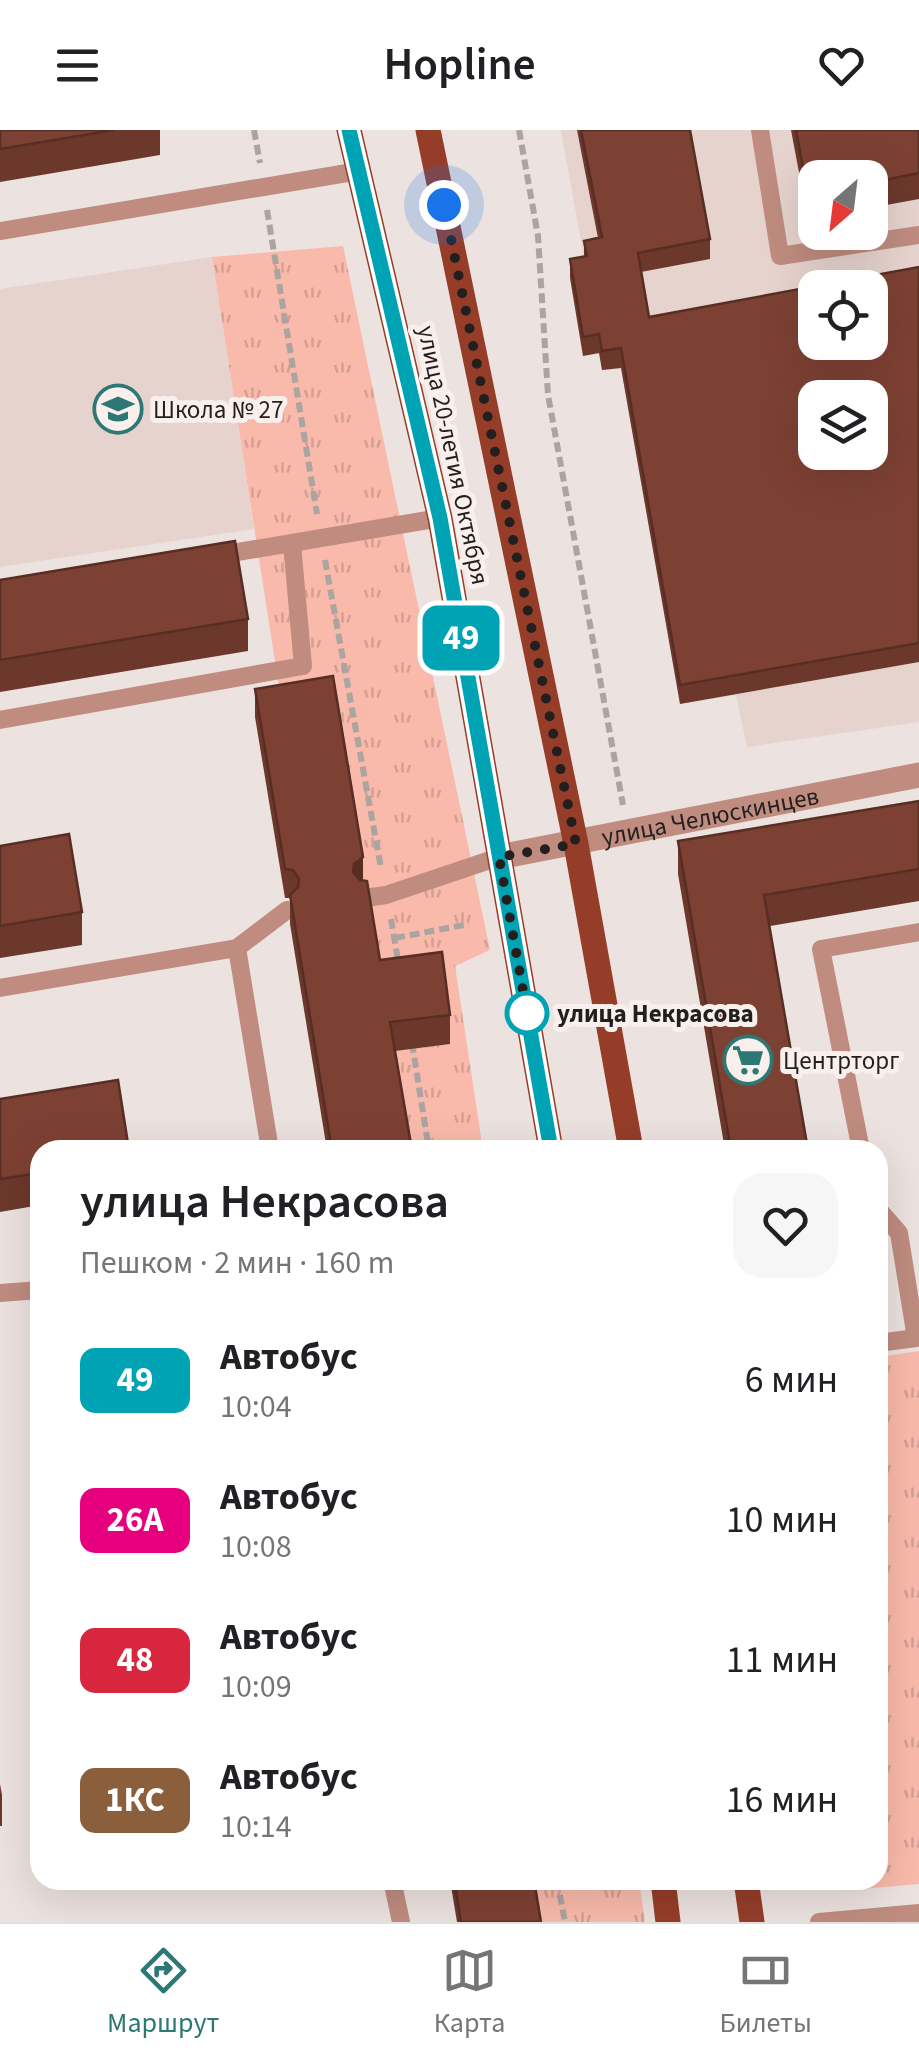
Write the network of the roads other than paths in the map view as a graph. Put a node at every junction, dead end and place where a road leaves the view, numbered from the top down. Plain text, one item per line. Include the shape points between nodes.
1 (349, 130) edge
2 (428, 130) edge
3 (760, 130) edge
4 (359, 171) junction
5 (0, 231) edge
6 (919, 235) edge
7 (440, 518) junction
8 (292, 544) junction
9 (198, 558) edge
10 (0, 720) edge
11 (919, 775) edge
12 (576, 844) junction
13 (499, 857) junction
14 (365, 898) edge
15 (287, 910) edge
16 (919, 932) edge
17 (238, 948) junction
18 (0, 988) edge
19 (268, 1140) edge
20 (549, 1140) edge
21 (629, 1140) edge
22 (859, 1140) edge
23 (888, 1220) edge
24 (30, 1291) edge
25 (0, 1293) edge
26 (888, 1342) edge
27 (394, 1890) edge
28 (663, 1890) edge
29 (747, 1890) edge
30 (919, 1913) edge
31 (400, 1922) edge
32 (668, 1922) edge
33 (752, 1922) edge
34 (819, 1922) edge

1 - 4 main road, улица 20-летия Октября
2 - 12 main road, улица 20-летия Октября
3 - 6 lane via 780,256
4 - 5 lane
4 - 7 main road, улица 20-летия Октября
7 - 8 lane
7 - 13 main road, улица 20-летия Октября
8 - 9 lane
8 - 10 lane via 303,666
11 - 12 street, улица Челюскинцев
12 - 13 street, улица Челюскинцев
12 - 21 main road, улица 20-летия Октября
13 - 14 lane
13 - 20 main road, улица 20-летия Октября
15 - 17 lane
16 - 22 lane via 821,949
17 - 18 lane
17 - 19 lane
23 - 26 lane via 899,1233 916,1338
24 - 25 lane
27 - 31 lane
28 - 32 main road
29 - 33 main road
30 - 34 lane

